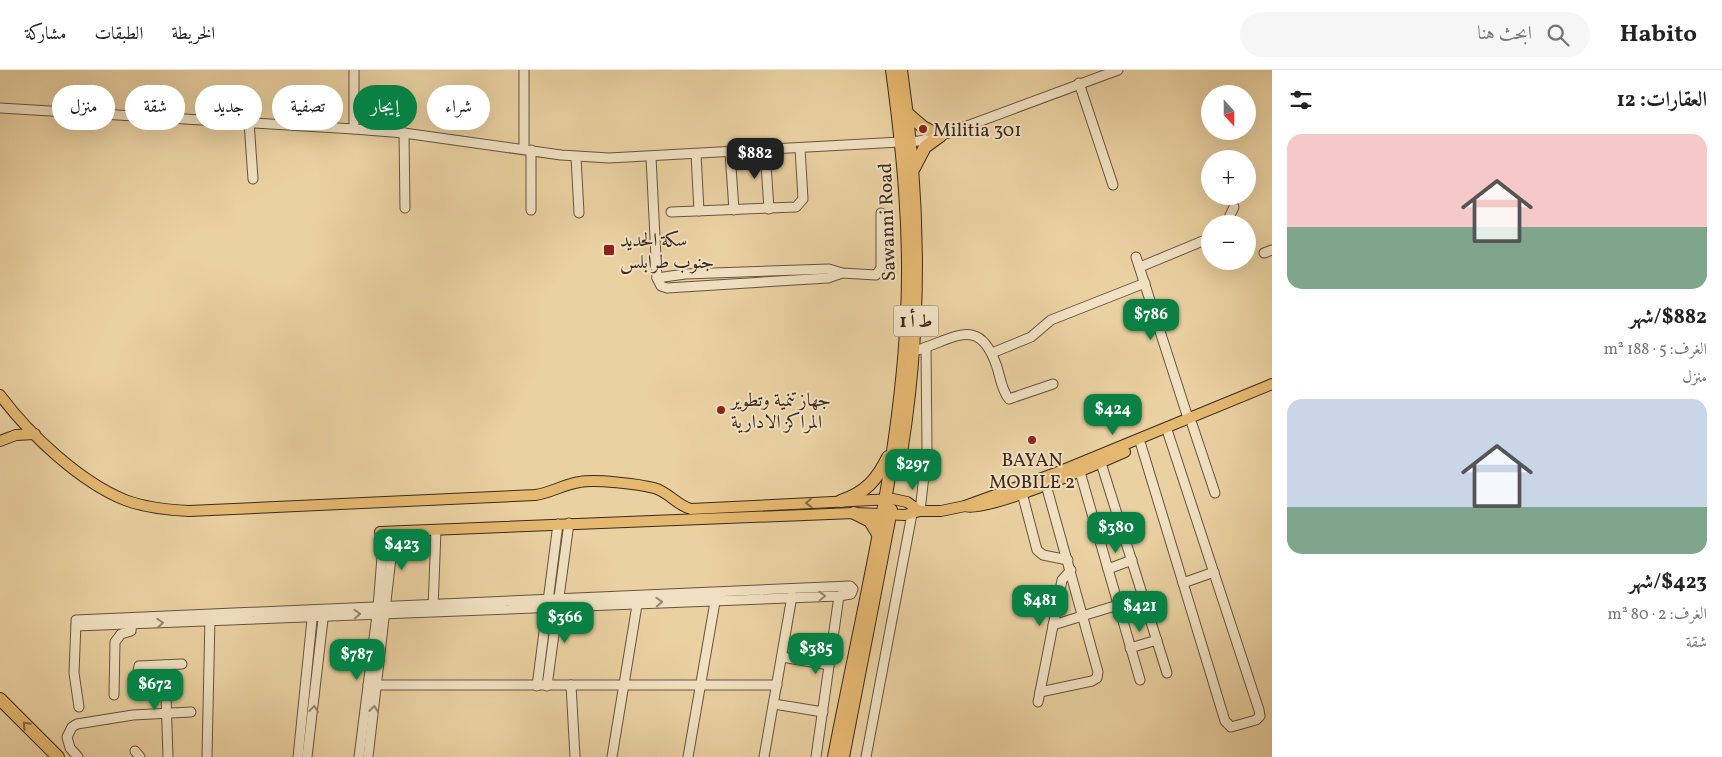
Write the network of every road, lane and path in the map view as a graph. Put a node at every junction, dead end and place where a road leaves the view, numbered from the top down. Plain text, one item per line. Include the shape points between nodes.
1 (354, 70) edge
2 (524, 70) edge
3 (892, 70) edge
4 (901, 70) edge
5 (1118, 70) edge
6 (1079, 83) junction
7 (354, 85) edge
8 (0, 108) edge
9 (908, 114) junction
10 (195, 119) edge
11 (262, 123) edge
12 (353, 129) edge
13 (250, 130) edge
14 (366, 130) edge
15 (404, 133) junction
16 (940, 136) junction
17 (906, 143) junction
18 (800, 148) junction
19 (527, 149) junction
20 (765, 150) junction
21 (730, 152) junction
22 (696, 154) junction
23 (576, 157) junction
24 (651, 157) junction
25 (913, 172) junction
26 (254, 179) dead end
27 (1113, 185) dead end
28 (1234, 207) dead end
29 (405, 208) dead end
30 (769, 209) junction
31 (531, 210) dead end
32 (734, 210) junction
33 (699, 211) junction
34 (671, 212) dead end
35 (579, 213) dead end
36 (881, 213) dead end
37 (1230, 215) edge
38 (1201, 242) edge
39 (1136, 257) dead end
40 (1140, 267) junction
41 (1145, 283) junction
42 (910, 333) junction
43 (920, 349) junction
44 (992, 352) junction
45 (1053, 384) dead end
46 (1272, 384) edge
47 (1272, 391) edge
48 (0, 395) edge
49 (1190, 421) junction
50 (35, 434) junction
51 (1168, 434) junction
52 (0, 441) edge
53 (1141, 445) junction
54 (893, 446) junction
55 (1101, 462) junction
56 (1080, 472) junction
57 (1052, 480) junction
58 (1022, 493) junction
59 (1215, 493) dead end
60 (889, 499) junction
61 (841, 501) junction
62 (964, 506) junction
63 (746, 507) junction
64 (854, 513) junction
65 (886, 513) junction
66 (916, 513) junction
67 (1118, 517) junction
68 (746, 518) junction
69 (569, 523) junction
70 (558, 524) junction
71 (1096, 525) junction
72 (436, 530) junction
73 (386, 532) joint
74 (878, 534) junction
75 (1068, 560) junction
76 (1132, 560) junction
77 (1108, 569) junction
78 (1071, 570) junction
79 (1214, 572) junction
80 (1182, 583) junction
81 (792, 596) junction
82 (839, 596) junction
83 (716, 597) junction
84 (638, 600) junction
85 (554, 603) junction
86 (1118, 605) junction
87 (433, 608) junction
88 (382, 610) junction
89 (313, 613) junction
90 (324, 613) junction
91 (1083, 616) junction
92 (210, 617) junction
93 (132, 621) junction
94 (1053, 625) junction
95 (1157, 640) junction
96 (1130, 648) junction
97 (782, 657) junction
98 (182, 664) dead end
99 (165, 665) junction
100 (830, 665) junction
101 (1167, 673) dead end
102 (137, 676) dead end
103 (1140, 680) dead end
104 (372, 685) junction
105 (571, 685) junction
106 (701, 685) junction
107 (777, 685) junction
108 (542, 686) junction
109 (624, 686) junction
110 (1040, 692) junction
111 (114, 695) dead end
112 (0, 699) edge
113 (1038, 702) dead end
114 (774, 704) junction
115 (79, 707) dead end
116 (167, 712) junction
117 (191, 712) dead end
118 (823, 712) junction
119 (55, 754) edge
120 (839, 755) edge
121 (168, 756) edge
122 (78, 757) edge
123 (207, 757) edge
124 (298, 757) edge
125 (307, 757) edge
126 (359, 757) edge
127 (368, 757) edge
128 (575, 757) edge
129 (612, 757) edge
130 (688, 757) edge
131 (764, 757) edge
132 (816, 757) edge
133 (866, 757) edge

1 - 7 street
2 - 19 street
3 - 17 highway, Sawanni Road / ط أ 1
4 - 9 highway, Sawanni Road / ط أ 1
5 - 6 street
6 - 16 street
6 - 27 street
8 - 10 street
9 - 16 highway
9 - 17 highway, Sawanni Road / ط أ 1
11 - 12 street
13 - 26 street
14 - 15 street
15 - 19 street
15 - 29 street
16 - 17 street
16 - 25 highway via 920,155
17 - 18 street
17 - 25 highway, Sawanni Road / ط أ 1
17 - 42 highway, Sawanni Road / ط أ 1
18 - 20 street
18 - 30 street via 802,202 793,208
19 - 23 street
19 - 31 street
20 - 21 street
20 - 30 street
21 - 22 street
21 - 32 street
22 - 24 street
22 - 33 street
23 - 24 street
23 - 35 street
24 - 36 street via 657,278 685,274 829,269 876,275 881,271
25 - 42 highway, Sawanni Road / ط أ 1 via 917,251
28 - 37 street
30 - 32 street
32 - 33 street
33 - 34 street
38 - 40 street
39 - 40 street
40 - 41 street
41 - 44 street via 1051,320 1031,337
41 - 49 street
42 - 43 highway, Sawanni Road / ط أ 1
42 - 54 highway, Sawanni Road / ط أ 1
43 - 44 street via 970,334 983,339
43 - 60 highway, Sawanni Road / ط أ 1
43 - 66 street via 927,448
44 - 45 street via 1008,399
46 - 49 main road
47 - 49 main road
48 - 50 main road
49 - 51 main road
49 - 57 main road
49 - 59 street
50 - 52 main road via 16,435
50 - 63 main road via 98,486 127,500 165,510 535,495 584,481 652,487 691,509
51 - 53 main road
51 - 79 street
53 - 55 main road
53 - 80 street
54 - 60 highway, Sawanni Road / ط أ 1
54 - 61 highway via 882,469 868,487
55 - 56 main road
55 - 67 street
56 - 57 main road
56 - 71 street
57 - 58 main road
57 - 62 main road
57 - 75 street
58 - 62 main road via 978,507
58 - 75 street via 1036,550 1042,556
60 - 61 main road
60 - 65 highway, Sawanni Road / ط أ 1
60 - 66 main road via 907,502
61 -> 63 main road
62 - 66 main road
63 - 68 main road
64 - 65 main road
64 - 68 main road
64 - 74 highway via 870,521
65 - 66 main road
65 - 74 highway, Sawanni Road / ط أ 1
65 - 120 highway, Sawanni Road / ط أ 1
66 - 133 street
67 - 71 street
67 - 76 street
68 - 69 main road
69 - 70 main road
69 - 85 street
70 - 72 main road
70 - 85 street
71 - 77 street
72 - 73 main road
72 - 87 street
73 - 88 street
74 - 120 highway, Sawanni Road / ط أ 1
75 - 78 street
76 - 77 street
76 - 95 street
77 - 86 street
78 - 91 street
78 - 94 street via 1062,580
79 - 80 street
79 - 80 street via 1259,710 1260,716 1256,720 1231,727 1226,724
81 -> 82 street
81 - 83 street
81 - 97 street
82 - 83 street via 851,594 852,588
82 - 100 street
83 - 84 street
83 - 106 street
84 - 85 street
84 - 109 street
85 - 87 street
85 - 108 street
86 - 91 street
86 - 96 street
87 - 88 street
88 - 90 street
88 - 104 street
89 - 90 street
89 - 92 street
89 - 124 street
125 -> 90 street
91 - 94 street
91 - 110 street via 1097,678
92 - 93 street
92 - 123 street
93 - 111 street via 131,631 121,634 115,642
93 - 115 street via 76,621 74,673
94 - 110 street
95 - 96 street
95 - 101 street
96 - 103 street
97 - 100 street
97 - 107 street
98 - 99 street
99 - 102 street via 139,666
99 - 116 street
100 - 118 street
104 - 108 street
104 - 126 street
127 -> 104 street
105 - 108 street
105 - 109 street
105 - 128 street
106 - 107 street
106 - 109 street
106 - 130 street
107 - 114 street
109 - 129 street
110 - 113 street
119 -> 112 highway
114 - 118 street
114 - 131 street
116 - 117 street
116 - 121 street
116 - 122 street via 77,724 67,737 70,748
118 - 132 street

